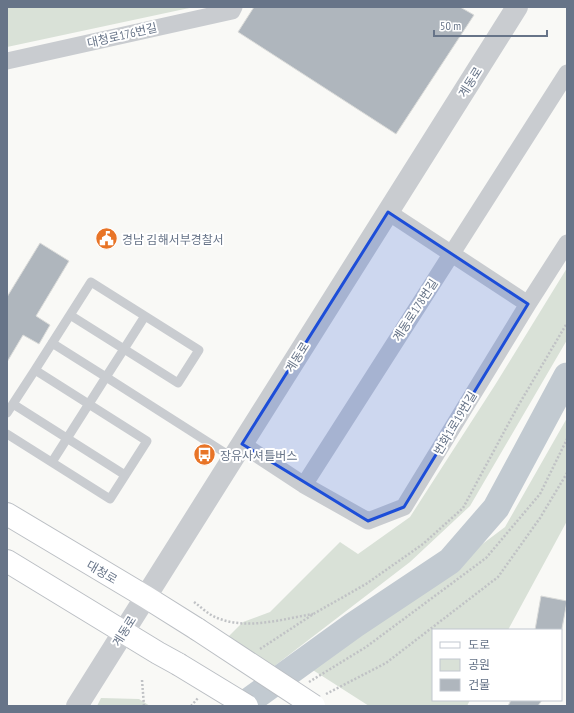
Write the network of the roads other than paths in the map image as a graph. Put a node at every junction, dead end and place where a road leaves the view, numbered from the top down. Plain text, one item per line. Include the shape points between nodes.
1 (234, 7) edge
2 (517, 7) edge
3 (7, 61) edge
4 (567, 73) edge
5 (388, 212) junction
6 (567, 243) edge
7 (452, 254) junction
8 (528, 304) junction
9 (70, 315) junction
10 (145, 316) junction
11 (52, 343) junction
12 (124, 349) junction
13 (35, 370) junction
14 (106, 377) junction
15 (13, 404) junction
16 (88, 404) junction
17 (7, 413) edge
18 (7, 434) edge
19 (68, 438) junction
20 (238, 451) junction
21 (52, 462) junction
22 (125, 475) junction
23 (304, 485) junction
24 (7, 514) edge
25 (7, 561) edge
26 (146, 597) junction
27 (124, 632) junction
28 (319, 701) edge
29 (77, 706) edge
30 (246, 706) edge

1 - 3 street, 대청로176번길 via 232,11
2 - 5 street, 계동로
4 - 7 street, 계동로178번길
5 - 7 street
5 - 20 street, 계동로
6 - 8 street, 번화1로19번길
7 - 8 street
7 - 23 street, 계동로178번길
8 - 23 street, 번화1로19번길 via 404,507 368,521
9 - 10 lane via 91,282
9 - 11 lane
9 - 12 lane
10 - 12 lane
10 - 12 lane via 199,350 178,383
11 - 13 lane
11 - 14 lane
12 - 14 lane
13 - 15 lane
13 - 16 lane
14 - 16 lane
14 - 20 lane
15 - 17 lane
15 - 19 lane
16 - 19 lane
16 - 22 lane via 147,441
18 - 21 lane
19 - 21 lane
19 - 22 lane
20 - 23 street
20 - 26 street, 계동로
21 - 22 lane via 110,499
24 - 26 main road, 대청로
25 - 27 main road
26 - 27 street, 계동로
26 - 28 main road, 대청로, bridge
27 - 29 street, 계동로
27 - 30 main road, bridge

